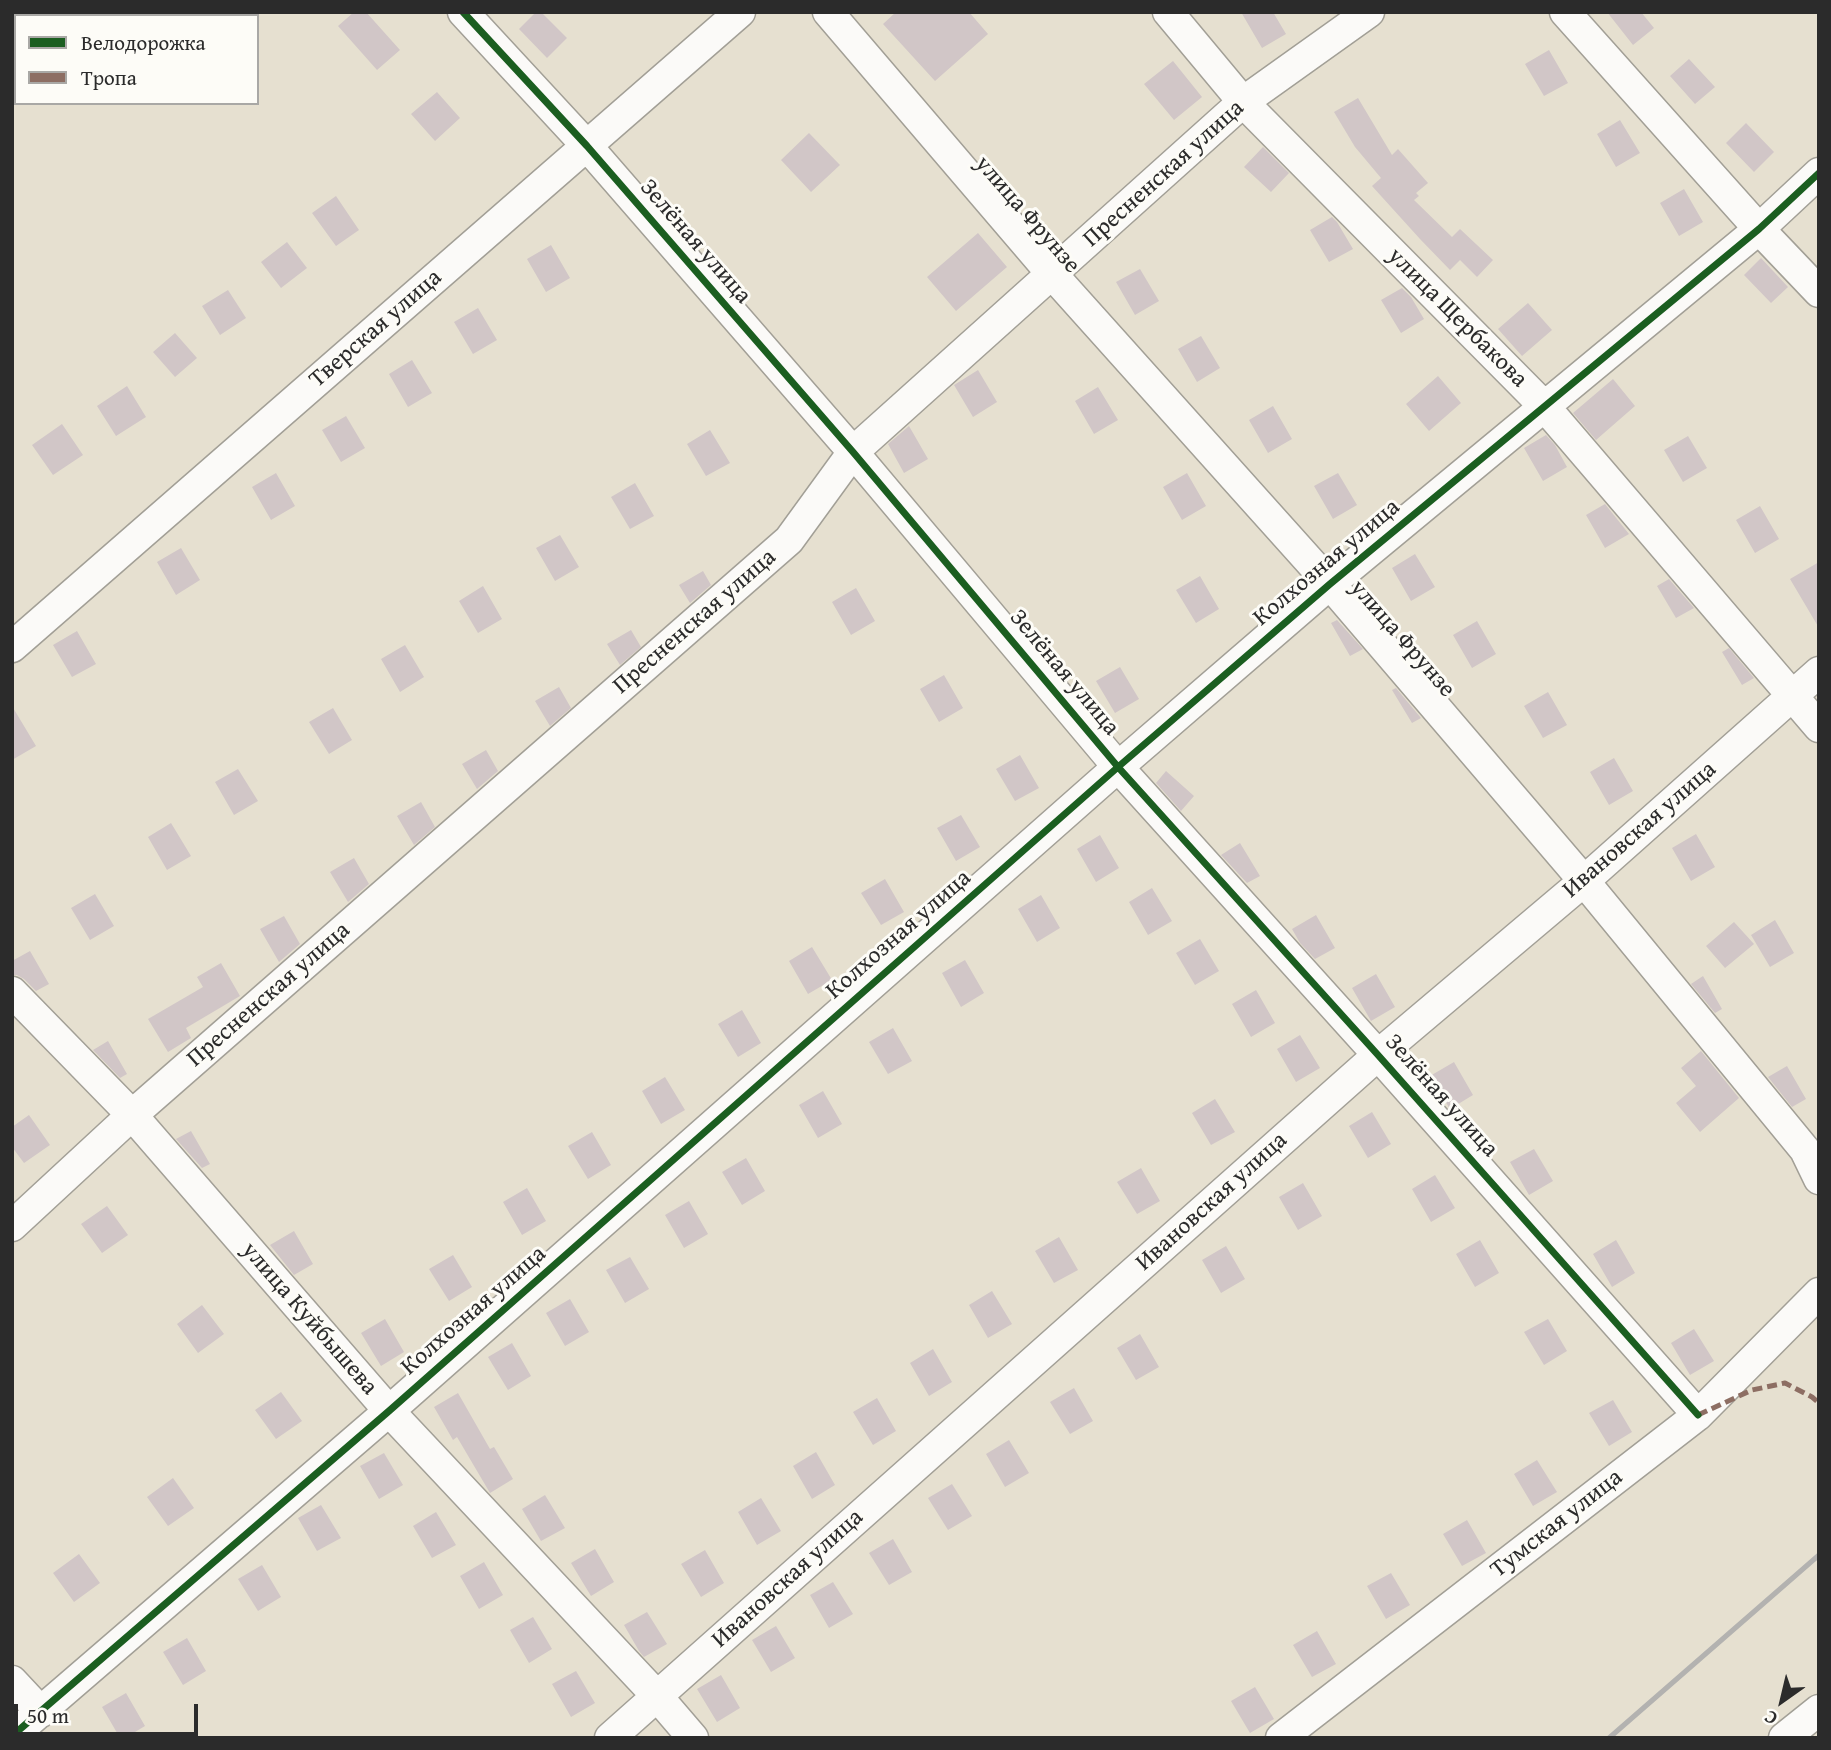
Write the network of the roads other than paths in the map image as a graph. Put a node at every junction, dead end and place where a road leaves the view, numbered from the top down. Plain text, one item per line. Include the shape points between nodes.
1 (464, 12) edge
2 (740, 12) edge
3 (828, 12) edge
4 (1168, 12) edge
5 (1368, 12) edge
6 (1565, 12) edge
7 (1243, 102) junction
8 (587, 146) junction
9 (1819, 173) edge
10 (1759, 229) junction
11 (1052, 275) junction
12 (1819, 292) edge
13 (1545, 407) junction
14 (853, 452) junction
15 (1330, 584) junction
16 (12, 647) edge
17 (1819, 672) edge
18 (1792, 696) junction
19 (1819, 727) edge
20 (1118, 767) junction
21 (1584, 881) junction
22 (12, 992) edge
23 (1378, 1055) junction
24 (132, 1115) junction
25 (1819, 1179) edge
26 (12, 1226) edge
27 (1819, 1293) edge
28 (388, 1411) junction
29 (1698, 1415) junction
30 (12, 1681) edge
31 (657, 1696) junction
32 (1819, 1710) edge
33 (41, 1712) junction
34 (12, 1736) edge
35 (610, 1738) edge
36 (693, 1738) edge
37 (1281, 1738) edge
38 (1784, 1738) edge

1 - 8 street, Зелёная улица
2 - 8 street, Тверская улица
3 - 11 street, улица Фрунзе
4 - 7 street, улица Щербакова
5 - 7 street, Пресненская улица
6 - 10 street
7 - 11 street, Пресненская улица
7 - 13 street, улица Щербакова
8 - 14 street, Зелёная улица
8 - 16 street, Тверская улица
9 - 10 street, Колхозная улица
10 - 12 street
10 - 13 street, Колхозная улица
11 - 14 street, Пресненская улица
11 - 15 street, улица Фрунзе
13 - 15 street, Колхозная улица
13 - 18 street, улица Щербакова
14 - 20 street, Зелёная улица
14 - 24 street, Пресненская улица via 789,540
15 - 20 street, Колхозная улица
15 - 21 street, улица Фрунзе
17 - 18 street, Ивановская улица
18 - 19 street, улица Щербакова
18 - 21 street, Ивановская улица
20 - 23 street, Зелёная улица
20 - 28 street, Колхозная улица
21 - 23 street, Ивановская улица
21 - 25 street, улица Фрунзе via 1805,1150
22 - 24 street, улица Куйбышева
23 - 29 street, Зелёная улица
23 - 31 street, Ивановская улица
24 - 26 street, Пресненская улица
24 - 28 street, улица Куйбышева
27 - 29 street, Тумская улица
28 - 31 street, улица Куйбышева
28 - 33 street, Колхозная улица
29 - 37 street, Тумская улица
30 - 33 street
31 - 35 street, Ивановская улица
31 - 36 street, улица Куйбышева
32 - 38 street
33 - 34 street, Колхозная улица

